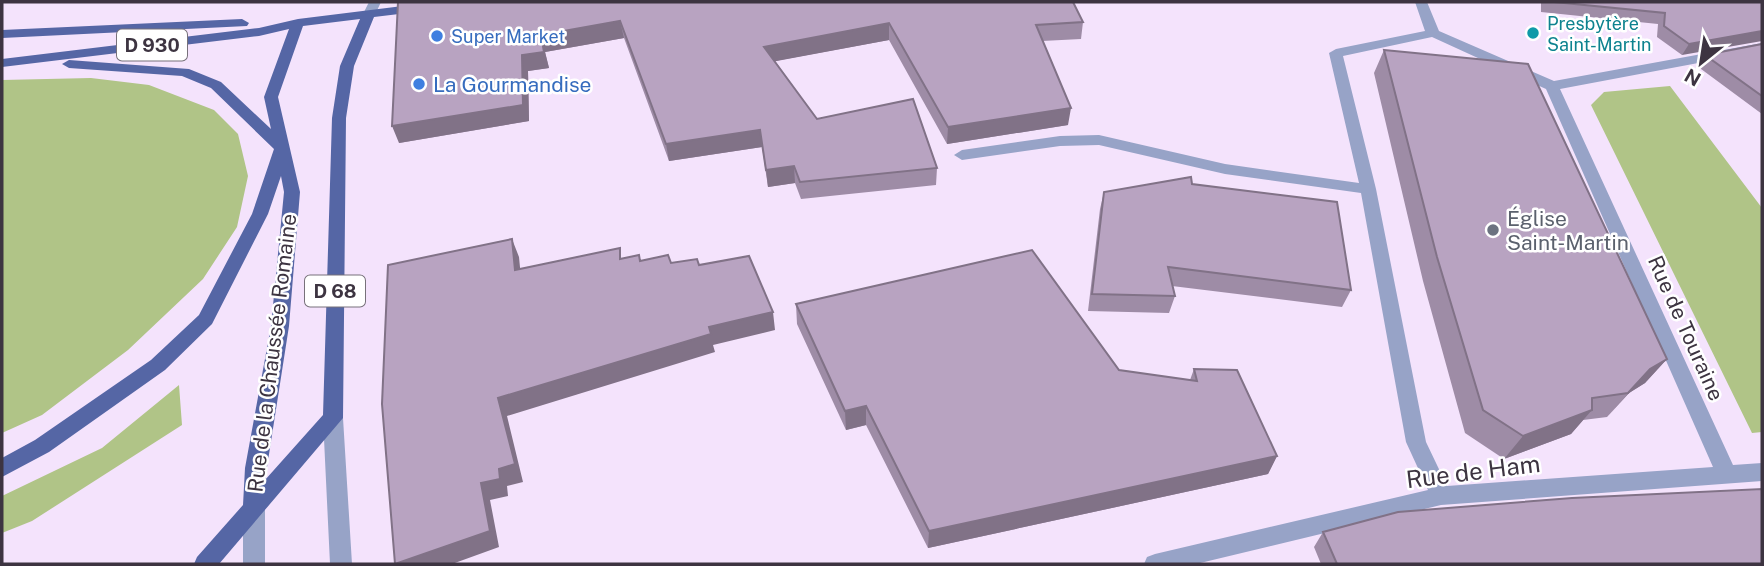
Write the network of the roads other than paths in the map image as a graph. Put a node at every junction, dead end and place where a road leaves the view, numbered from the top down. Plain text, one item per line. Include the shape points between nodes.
1 (1420, 2) edge
2 (434, 7) edge
3 (372, 8) edge
4 (298, 23) junction
5 (1433, 33) junction
6 (2, 34) edge
7 (1762, 47) edge
8 (4, 63) edge
9 (1552, 86) junction
10 (282, 148) junction
11 (961, 155) dead end
12 (1368, 189) junction
13 (333, 418) junction
14 (2, 468) edge
15 (1762, 472) edge
16 (1727, 475) junction
17 (1441, 496) junction
18 (254, 509) junction
19 (205, 564) edge
20 (254, 564) edge
21 (341, 564) edge
22 (1155, 564) edge

1 - 5 street
2 - 3 main road, D 930
3 - 4 main road, D 930
3 - 13 main road, D 68 via 347,66 339,118
4 - 6 main road, D 930 via 254,21
4 - 8 main road, D 930 via 259,32
4 - 10 main road, Rue de la Chaussée Romaine / D 68 via 271,97
5 - 9 street
5 - 12 street via 1336,53
7 - 9 street
8 - 10 main road via 184,72 216,85
9 - 16 street, Rue de Touraine
10 - 14 main road via 260,214 206,319 158,365
10 - 18 main road, Rue de la Chaussée Romaine / D 68 via 292,192 279,326 255,468
11 - 12 street via 1098,140 1225,169
12 - 17 street via 1416,442
13 - 18 main road
13 - 21 street, D 68
15 - 16 street, Rue de Ham
16 - 17 street, Rue de Ham
17 - 22 street, Rue de Ham
18 - 19 main road
18 - 20 street, Rue de la Chaussée Romaine / D 68

